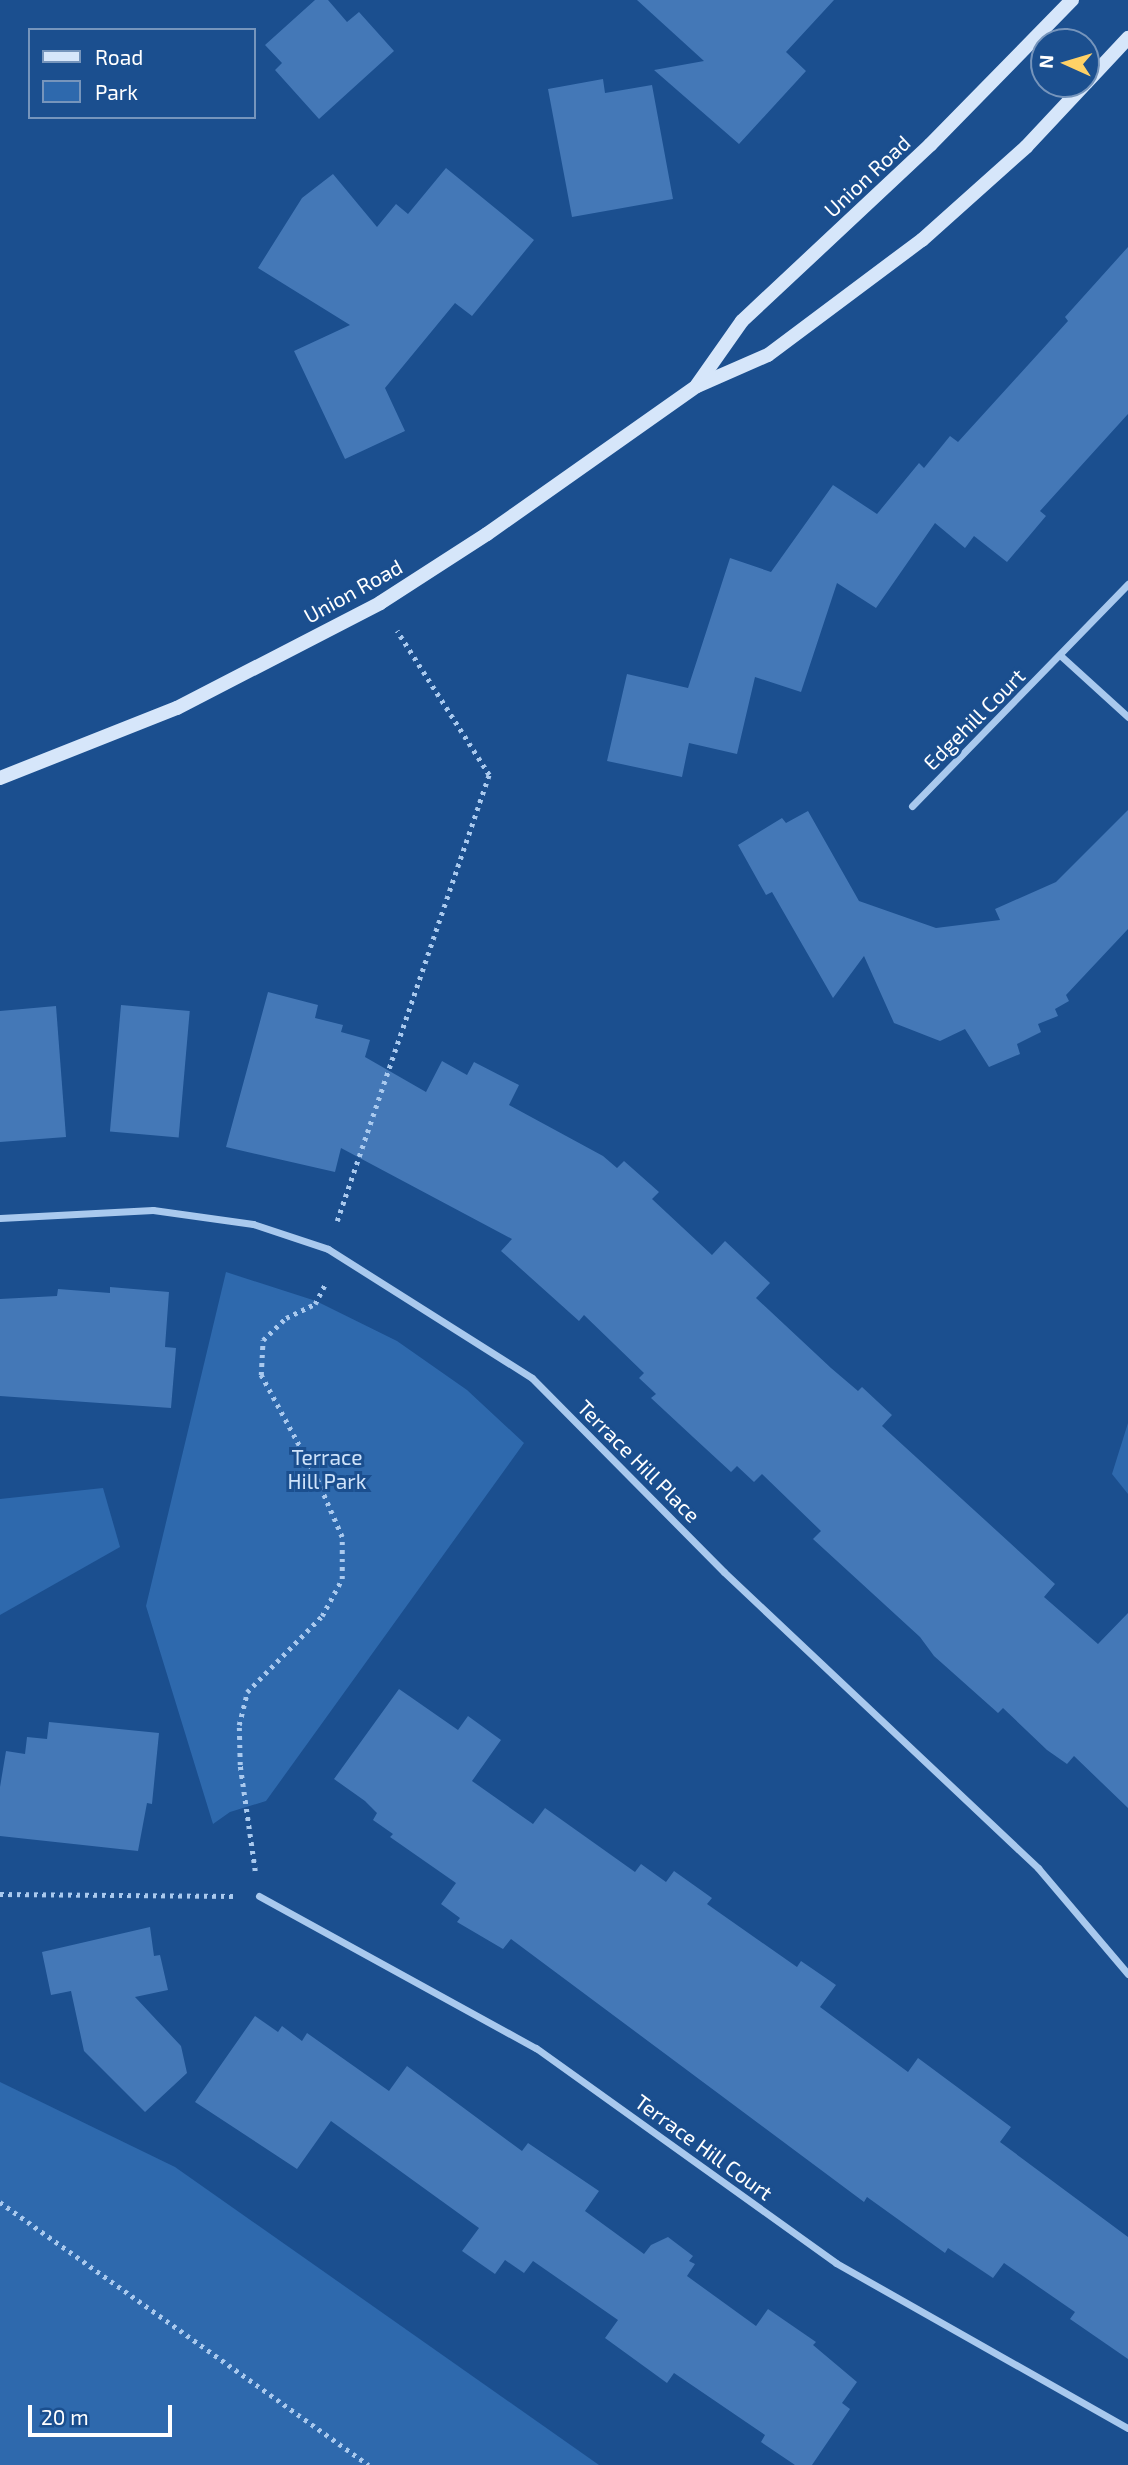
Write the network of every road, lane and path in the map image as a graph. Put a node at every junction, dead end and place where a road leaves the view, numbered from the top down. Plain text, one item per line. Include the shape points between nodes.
1 (1072, 0) edge
2 (1128, 38) edge
3 (1100, 67) edge
4 (1071, 98) edge
5 (697, 386) junction
6 (1128, 584) edge
7 (380, 603) junction
8 (1061, 656) junction
9 (1128, 717) edge
10 (0, 778) edge
11 (912, 806) dead end
12 (0, 1218) edge
13 (328, 1248) junction
14 (340, 1256) junction
15 (0, 1894) edge
16 (259, 1896) junction
17 (1128, 1974) edge
18 (0, 2202) edge
19 (1128, 2428) edge
20 (369, 2465) edge

1 - 5 street, Union Road via 930,145 742,321
2 - 3 street, Union Road
4 - 5 street, Union Road via 1026,147 922,240 768,355
5 - 7 street, Union Road via 487,534
6 - 8 street, Edgehill Court
7 - 10 street, Union Road via 177,708
7 - 13 path via 489,775
8 - 9 street
8 - 11 street, Edgehill Court
12 - 13 street, Terrace Hill Place via 153,1209 253,1224
13 - 14 street, Terrace Hill Place
14 - 16 path via 315,1304 286,1318 262,1340 261,1375 315,1475 342,1537 342,1580 321,1616 247,1692 239,1725 240,1765
14 - 17 street, Terrace Hill Place via 532,1378 724,1572 1038,1868
15 - 16 path
16 - 19 street, Terrace Hill Court via 537,2048 836,2263
18 - 20 path

